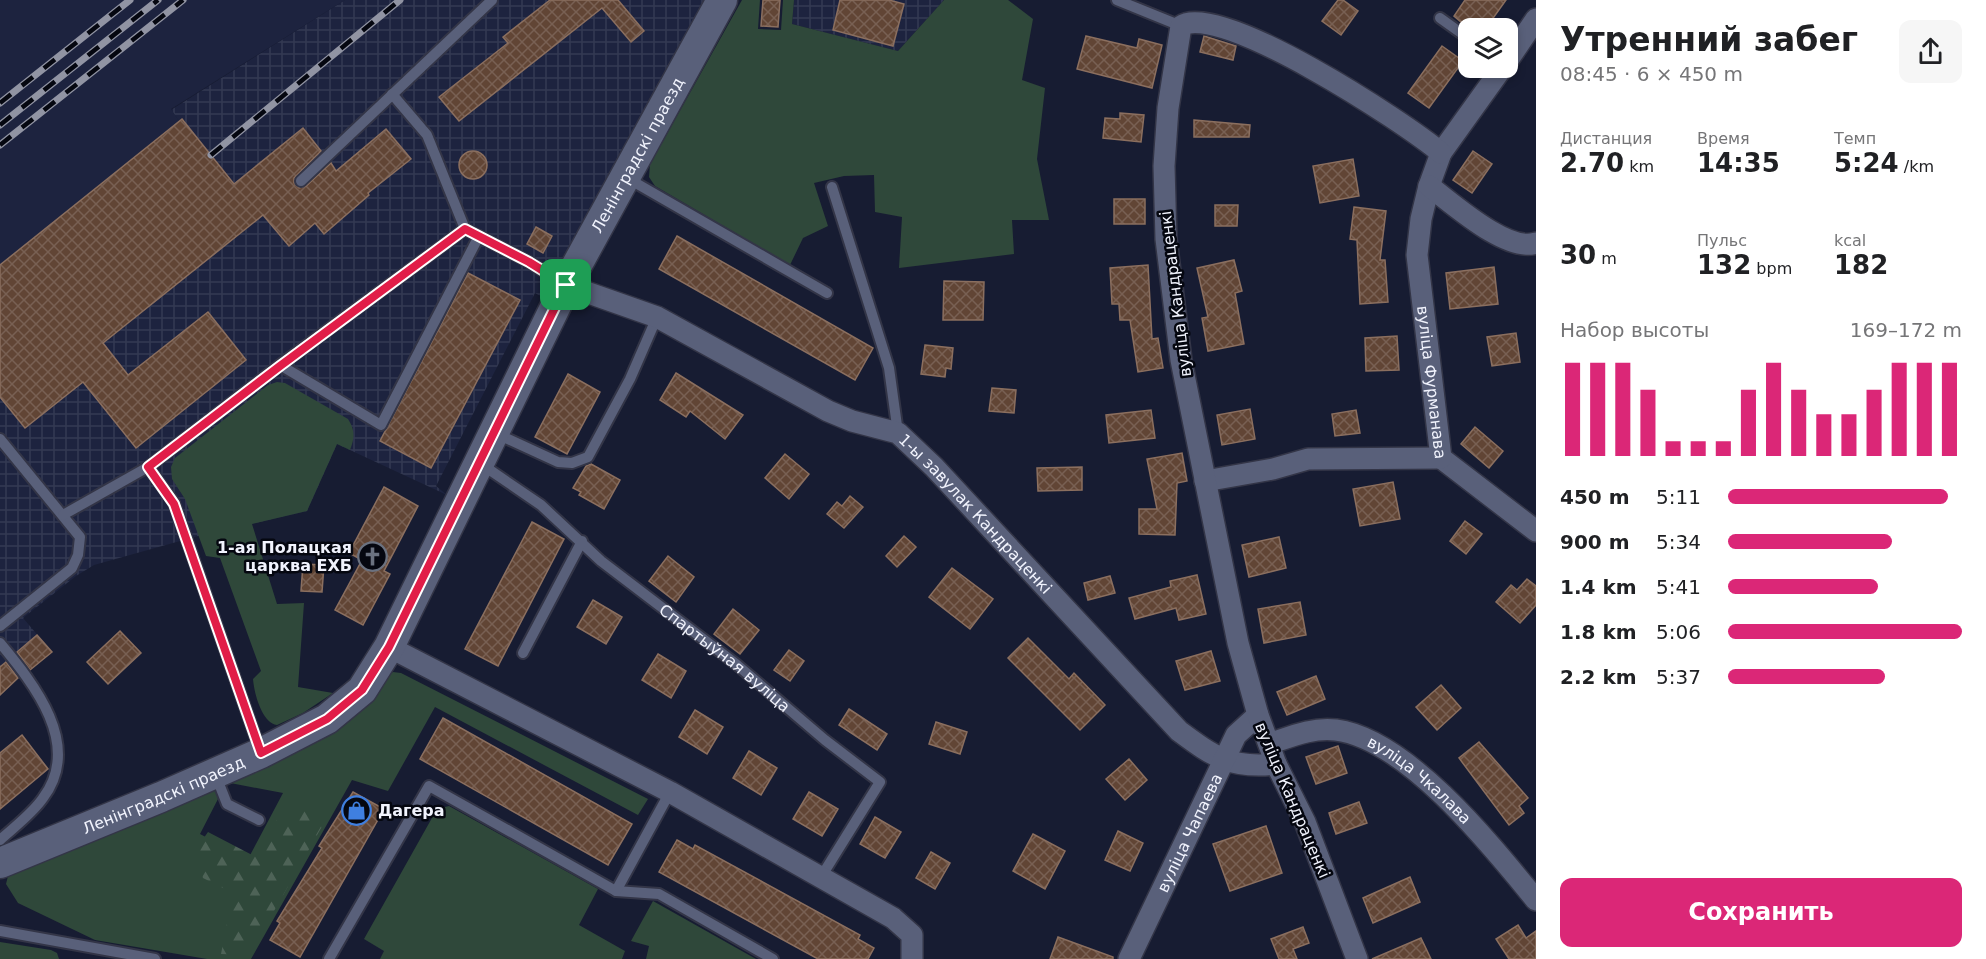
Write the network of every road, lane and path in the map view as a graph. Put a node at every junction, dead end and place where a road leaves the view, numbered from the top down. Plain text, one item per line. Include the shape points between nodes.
1 (492, 0) edge
2 (722, 0) edge
3 (1117, 0) edge
4 (1211, 6) dead end
5 (1440, 18) dead end
6 (1536, 19) edge
7 (1181, 26) junction
8 (1458, 31) edge
9 (1297, 38) dead end
10 (1518, 45) edge
11 (1495, 78) edge
12 (392, 94) junction
13 (1441, 153) junction
14 (624, 176) junction
15 (302, 181) dead end
16 (1429, 186) junction
17 (832, 187) dead end
18 (465, 229) junction
19 (479, 237) junction
20 (1536, 243) edge
21 (566, 285) junction
22 (827, 293) dead end
23 (657, 317) junction
24 (280, 366) junction
25 (495, 433) junction
26 (898, 433) junction
27 (0, 439) edge
28 (1441, 458) junction
29 (480, 464) junction
30 (148, 467) junction
31 (1205, 480) junction
32 (63, 515) junction
33 (1536, 531) edge
34 (582, 541) junction
35 (0, 626) edge
36 (0, 643) edge
37 (389, 647) junction
38 (523, 652) dead end
39 (1258, 715) junction
40 (261, 753) junction
41 (1272, 754) junction
42 (1223, 761) junction
43 (215, 774) junction
44 (670, 792) junction
45 (259, 820) dead end
46 (0, 840) edge
47 (0, 863) edge
48 (821, 877) junction
49 (616, 891) junction
50 (1536, 900) edge
51 (0, 931) edge
52 (155, 959) edge
53 (329, 959) edge
54 (773, 959) edge
55 (912, 959) edge
56 (1129, 959) edge
57 (1357, 959) edge

1 - 12 lane
2 - 14 street, Ленінградскі праезд
3 - 7 lane
4 - 7 street via 1200,6 1186,14
5 - 8 lane
6 - 10 street
7 - 31 street, вуліца Кандраценкі via 1168,108 1164,166 1166,239 1181,360
9 - 13 street via 1358,82
11 - 13 street
12 - 15 lane
12 - 18 lane via 427,135
13 - 16 street, вуліца Фурманава
14 - 21 street, Ленінградскі праезд
14 - 22 lane
16 - 20 street via 1495,234 1517,243
16 - 28 street, вуліца Фурманава via 1417,255
17 - 26 lane via 889,368
18 - 19 lane
18 - 24 lane
19 - 21 lane
19 - 24 lane via 381,425
21 - 23 street, 1-ы завулак Кандраценкі
21 - 25 street, Ленінградскі праезд
23 - 25 lane via 630,379 588,457 572,463 558,462
23 - 26 street, 1-ы завулак Кандраценкі via 828,411
24 - 30 lane
25 - 29 street, Ленінградскі праезд
26 - 42 street, 1-ы завулак Кандраценкі via 1179,731
27 - 32 lane
28 - 31 street via 1308,459
28 - 33 street, вуліца Фурманава
29 - 34 lane, Спартыўная вуліца via 541,505
29 - 37 street, Ленінградскі праезд
30 - 32 lane
30 - 40 lane via 174,504
31 - 39 street, вуліца Кандраценкі via 1238,643
32 - 35 lane via 80,537 72,568
34 - 38 lane
34 - 48 lane, Спартыўная вуліца via 880,782
36 - 46 lane via 41,696 56,735 59,762 44,798
37 - 40 street, Ленінградскі праезд via 362,690 327,719
37 - 44 street
39 - 41 street, вуліца Кандраценкі
39 - 42 street, вуліца Чапаева via 1236,735
40 - 43 street, Ленінградскі праезд
41 - 42 street, 1-ы завулак Кандраценкі via 1251,767
41 - 50 street, вуліца Чкалава via 1308,730 1354,733 1375,743 1468,818
41 - 57 street, вуліца Кандраценкі via 1305,822
42 - 56 street, вуліца Чапаева
43 - 45 lane via 227,804
43 - 47 street, Ленінградскі праезд
44 - 48 street
44 - 49 lane
48 - 55 street via 893,918 912,935
49 - 53 lane via 429,786
49 - 54 lane via 659,894
51 - 52 lane

